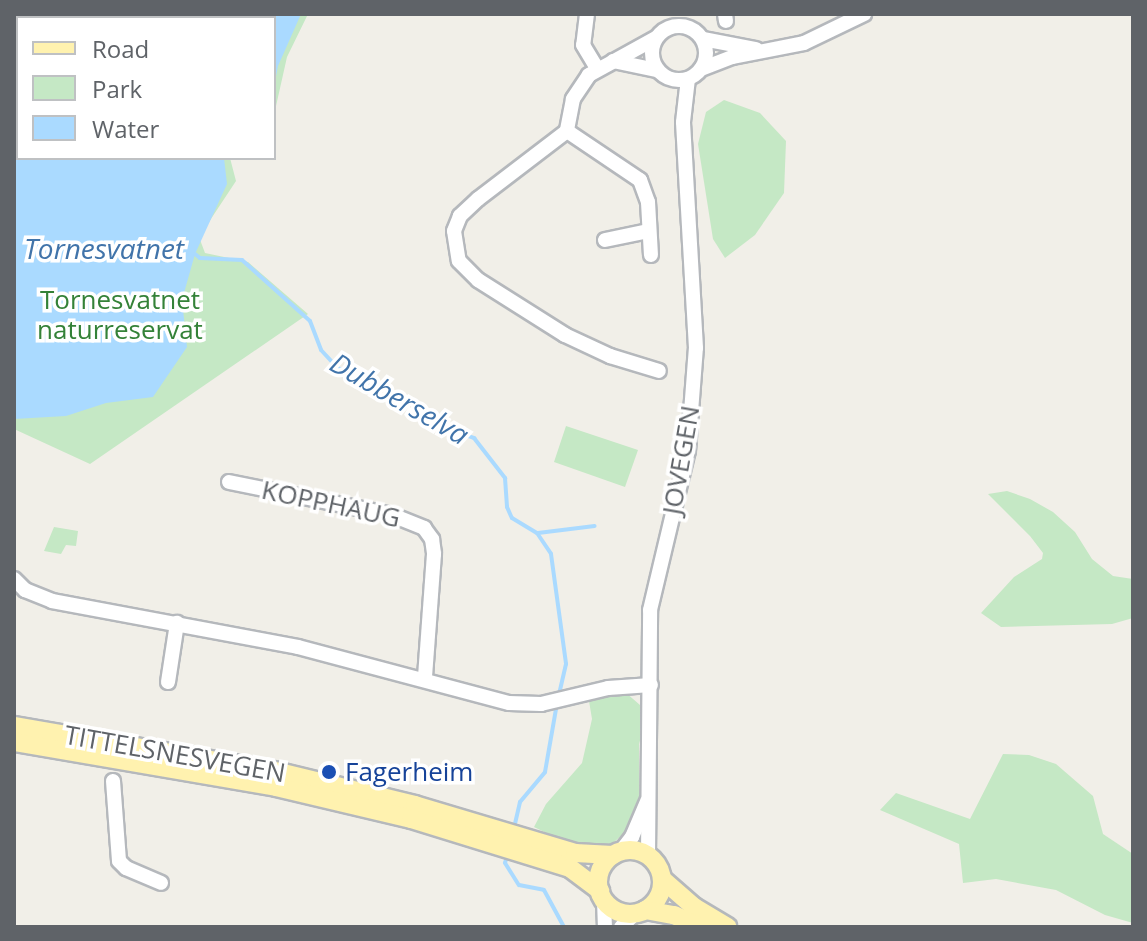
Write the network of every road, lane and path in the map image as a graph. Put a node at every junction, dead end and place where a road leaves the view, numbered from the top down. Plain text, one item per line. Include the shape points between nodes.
1 (587, 14) edge
2 (666, 14) edge
3 (689, 14) edge
4 (864, 14) edge
5 (659, 34) junction
6 (699, 35) junction
7 (760, 50) junction
8 (613, 61) junction
9 (597, 68) junction
10 (701, 69) junction
11 (657, 70) junction
12 (672, 79) junction
13 (688, 79) junction
14 (683, 122) junction
15 (567, 131) junction
16 (649, 231) junction
17 (605, 240) dead end
18 (651, 255) dead end
19 (659, 371) dead end
20 (229, 482) dead end
21 (14, 579) edge
22 (177, 623) junction
23 (425, 678) junction
24 (168, 682) dead end
25 (651, 685) junction
26 (14, 726) edge
27 (14, 742) edge
28 (113, 781) dead end
29 (649, 797) junction
30 (478, 831) junction
31 (617, 853) junction
32 (553, 855) junction
33 (648, 855) junction
34 (662, 879) junction
35 (161, 883) dead end
36 (602, 895) junction
37 (641, 912) junction
38 (605, 927) edge
39 (621, 927) edge
40 (700, 927) edge
41 (727, 927) edge

1 - 9 street via 583,45
2 - 5 street
3 - 6 street
4 - 7 street via 804,43
5 - 6 street via 679,25
5 - 8 street
5 - 11 street via 651,54
6 - 7 street
6 - 10 street via 706,54
7 - 10 street
8 - 9 street
8 - 11 street
9 - 15 street via 573,99
10 - 13 street
11 - 12 street
12 - 13 street
12 - 14 street, JOVEGEN
13 - 14 street, JOVEGEN
14 - 25 street, JOVEGEN via 696,348 693,406 681,488 653,585
15 - 16 street via 640,180
15 - 19 street via 460,216 454,231 459,261 478,280 565,335
16 - 17 street
16 - 18 street
20 - 23 street, KOPPHAUG via 392,515 424,528 434,554
21 - 22 street via 25,590 52,601
22 - 23 street
22 - 24 street
23 - 25 street via 530,705 608,688
25 - 29 street, JOVEGEN
26 - 30 main road, TITTELSNESVEGEN via 279,772
27 - 30 main road, TITTELSNESVEGEN via 276,787
28 - 35 street via 119,861
29 - 31 street, JOVEGEN via 632,837
29 - 33 street, JOVEGEN
30 - 32 main road, TITTELSNESVEGEN
31 - 32 main road, TITTELSNESVEGEN
31 - 33 main road
31 - 36 main road via 600,871
32 - 36 main road, TITTELSNESVEGEN
33 - 34 main road
34 - 37 main road via 658,897
34 - 41 main road
36 - 37 main road via 618,912
36 - 38 street
37 - 39 street
37 - 40 main road via 674,915

